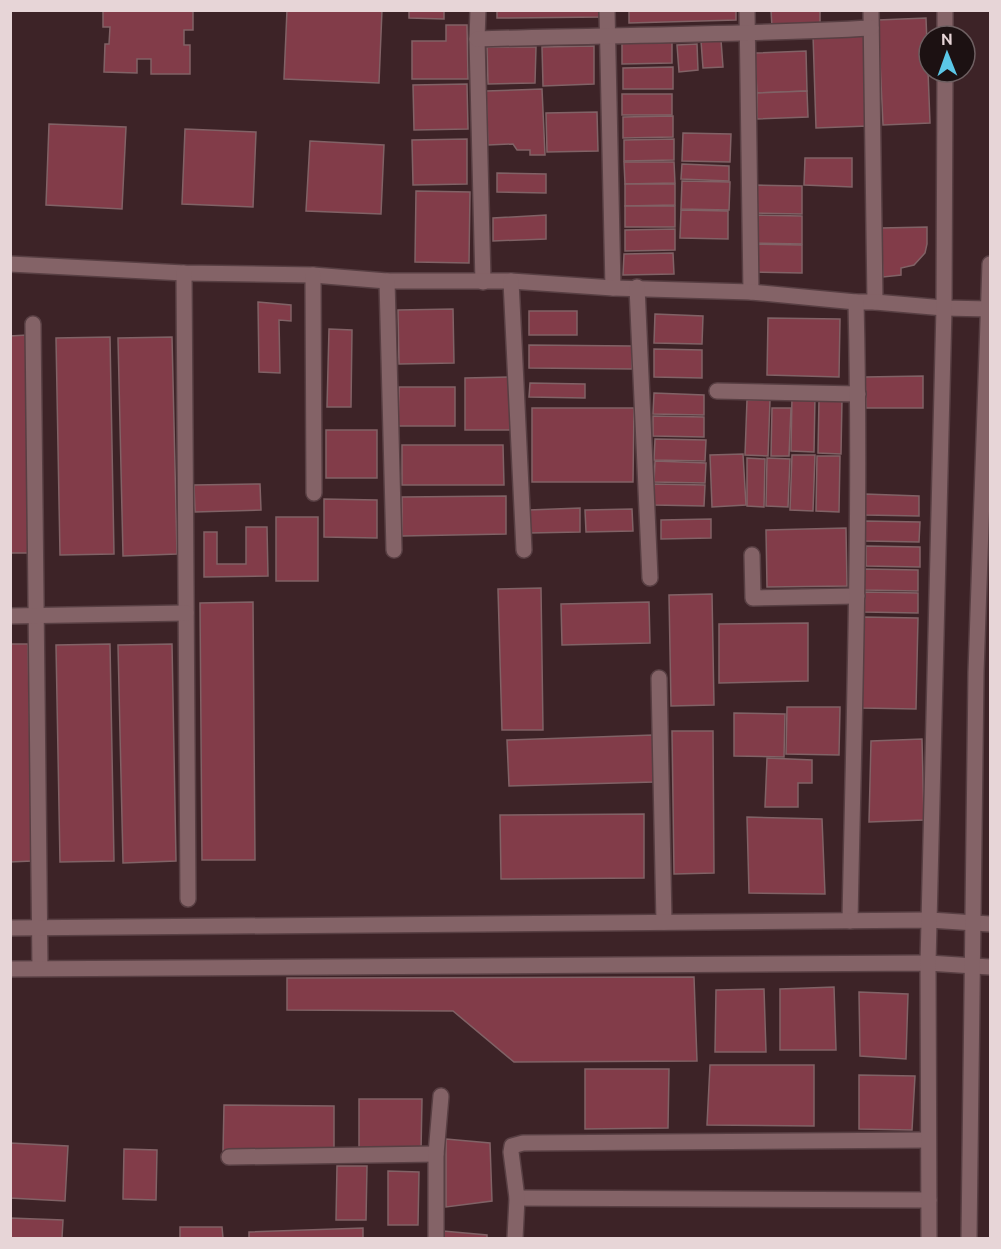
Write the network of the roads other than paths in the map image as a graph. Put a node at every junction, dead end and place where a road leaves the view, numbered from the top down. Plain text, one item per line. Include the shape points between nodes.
1 (478, 10) edge
2 (607, 10) edge
3 (747, 10) edge
4 (871, 10) edge
5 (871, 28) junction
6 (748, 34) junction
7 (607, 35) junction
8 (477, 39) junction
9 (945, 84) edge
10 (10, 264) edge
11 (990, 264) edge
12 (184, 273) junction
13 (314, 275) junction
14 (387, 281) junction
15 (511, 281) junction
16 (483, 282) junction
17 (637, 287) junction
18 (613, 288) junction
19 (751, 292) junction
20 (856, 302) junction
21 (875, 302) junction
22 (944, 308) junction
23 (990, 309) edge
24 (33, 324) dead end
25 (717, 391) dead end
26 (858, 394) junction
27 (314, 494) dead end
28 (986, 540) edge
29 (394, 549) dead end
30 (524, 550) dead end
31 (752, 555) dead end
32 (650, 578) dead end
33 (857, 596) junction
34 (186, 613) junction
35 (37, 615) junction
36 (10, 616) edge
37 (983, 673) edge
38 (659, 678) dead end
39 (188, 899) dead end
40 (930, 920) junction
41 (850, 921) junction
42 (664, 922) junction
43 (972, 923) junction
44 (990, 924) edge
45 (10, 928) edge
46 (40, 928) junction
47 (928, 963) junction
48 (972, 966) junction
49 (990, 967) edge
50 (40, 968) junction
51 (10, 969) edge
52 (441, 1096) dead end
53 (927, 1140) junction
54 (436, 1154) junction
55 (229, 1157) dead end
56 (517, 1198) junction
57 (929, 1200) junction
58 (436, 1239) edge
59 (515, 1239) edge
60 (929, 1239) edge
61 (969, 1239) edge

1 - 8 street
2 - 7 street
3 - 6 street
4 - 5 street
5 - 6 street
5 - 21 street
6 - 7 street
6 - 19 street
7 - 8 street
7 - 18 street
8 - 16 street
9 - 22 street
10 - 12 street
11 - 23 street
12 - 13 street
12 - 34 street
13 - 14 street
13 - 27 street
14 - 16 street
14 - 29 street
15 - 16 street
15 - 18 street
15 - 30 street
17 - 18 street
17 - 19 street
17 - 32 street
19 - 20 street
20 - 21 street
20 - 26 street
21 - 22 street
22 - 23 street
22 - 40 street
23 - 28 street
24 - 35 street
25 - 26 street
26 - 33 street
28 - 37 street
31 - 33 street via 753,598
33 - 41 street
34 - 35 street
34 - 39 street
35 - 36 street
35 - 46 street
37 - 43 street
38 - 42 street
40 - 41 street
40 - 43 street
40 - 47 street
41 - 42 street
42 - 46 street
43 - 44 street
43 - 48 street
45 - 46 street
46 - 50 street
47 - 48 street
47 - 50 street
47 - 53 street
48 - 49 street
48 - 61 street
50 - 51 street
52 - 54 street
53 - 56 street via 523,1143 512,1146 510,1152
53 - 57 street
54 - 55 street
54 - 58 street
56 - 57 street
56 - 59 street
57 - 60 street

